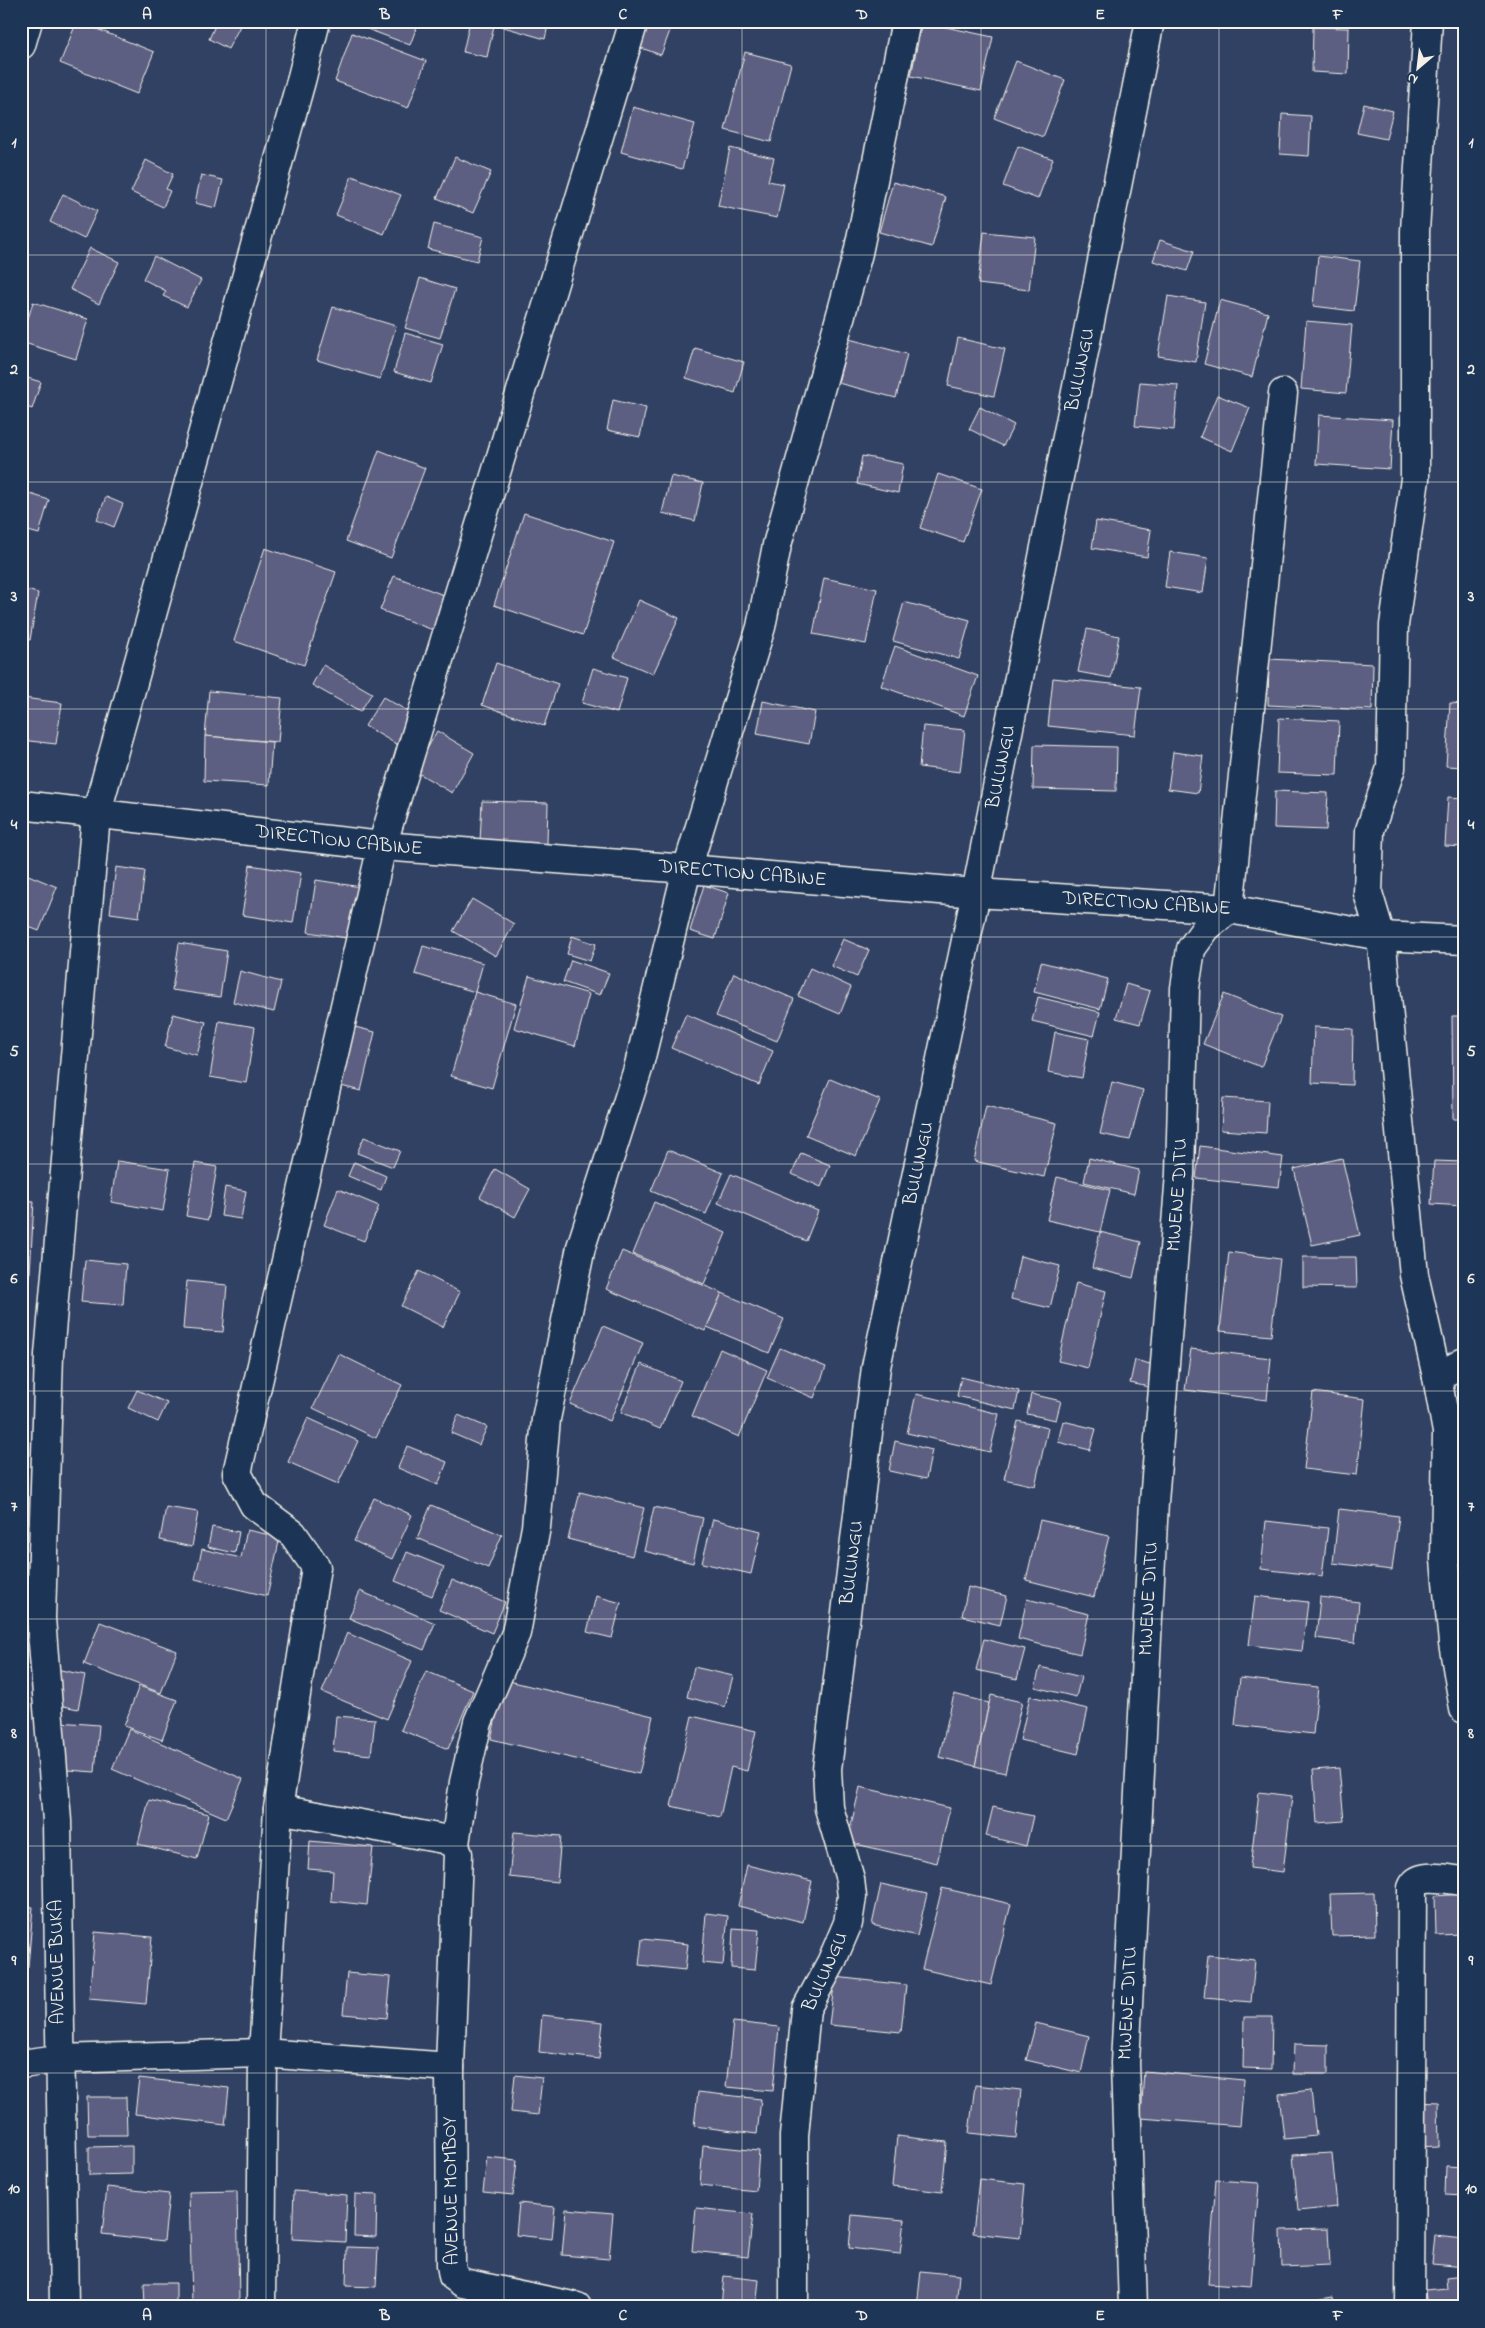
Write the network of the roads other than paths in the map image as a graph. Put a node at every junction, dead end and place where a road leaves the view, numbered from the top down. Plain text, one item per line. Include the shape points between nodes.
1 (28, 21) edge
2 (316, 21) edge
3 (634, 21) edge
4 (906, 21) edge
5 (1150, 21) edge
6 (1428, 21) edge
7 (21, 45) edge
8 (1283, 393) dead end
9 (21, 805) edge
10 (96, 815) junction
11 (382, 846) junction
12 (687, 868) junction
13 (976, 894) junction
14 (1230, 909) junction
15 (1381, 936) junction
16 (1464, 940) edge
17 (1464, 1362) edge
18 (1437, 1377) junction
19 (1464, 1709) edge
20 (278, 1809) junction
21 (455, 1844) junction
22 (1464, 1881) edge
23 (263, 2053) junction
24 (59, 2059) junction
25 (21, 2064) edge
26 (450, 2067) junction
27 (64, 2307) edge
28 (262, 2307) edge
29 (578, 2307) edge
30 (794, 2307) edge
31 (1133, 2307) edge
32 (1410, 2307) edge

1 - 7 street
2 - 10 street, AVENUE BUKA
3 - 11 street
4 - 12 street via 858,253 777,545 761,627
5 - 13 street, BULUNGU
6 - 15 street via 1415,231 1415,478 1394,625 1391,768 1370,830 1368,893
8 - 14 street
9 - 10 street, DIRECTION CABINE
10 - 11 street, DIRECTION CABINE
10 - 24 street, AVENUE BUKA via 49,1356 41,1618 56,1812
11 - 12 street, DIRECTION CABINE
11 - 20 street via 237,1473 254,1505 293,1534 316,1567
12 - 13 street, DIRECTION CABINE
12 - 21 street via 638,1069 581,1247 546,1419 536,1527 516,1633 478,1722 469,1755
13 - 14 street, DIRECTION CABINE
13 - 30 street, BULUNGU via 876,1366 827,1769 830,1808 852,1897 848,1923 831,1964 806,2010 794,2136
14 - 15 street, DIRECTION CABINE
14 - 31 street, MWENE DITU via 1206,928 1191,949 1185,988 1180,1174 1154,1502 1125,2064
15 - 16 street, DIRECTION CABINE
15 - 18 street via 1414,1275
17 - 18 street
18 - 19 street via 1446,1432 1445,1560 1453,1644
20 - 21 street
20 - 23 street
21 - 26 street via 458,1854
22 - 32 street via 1420,1878 1412,1888
23 - 24 street
23 - 26 street
23 - 28 street
24 - 25 street
24 - 27 street, AVENUE BUKA
26 - 29 street, AVENUE MOMBOY via 453,2276 463,2283

